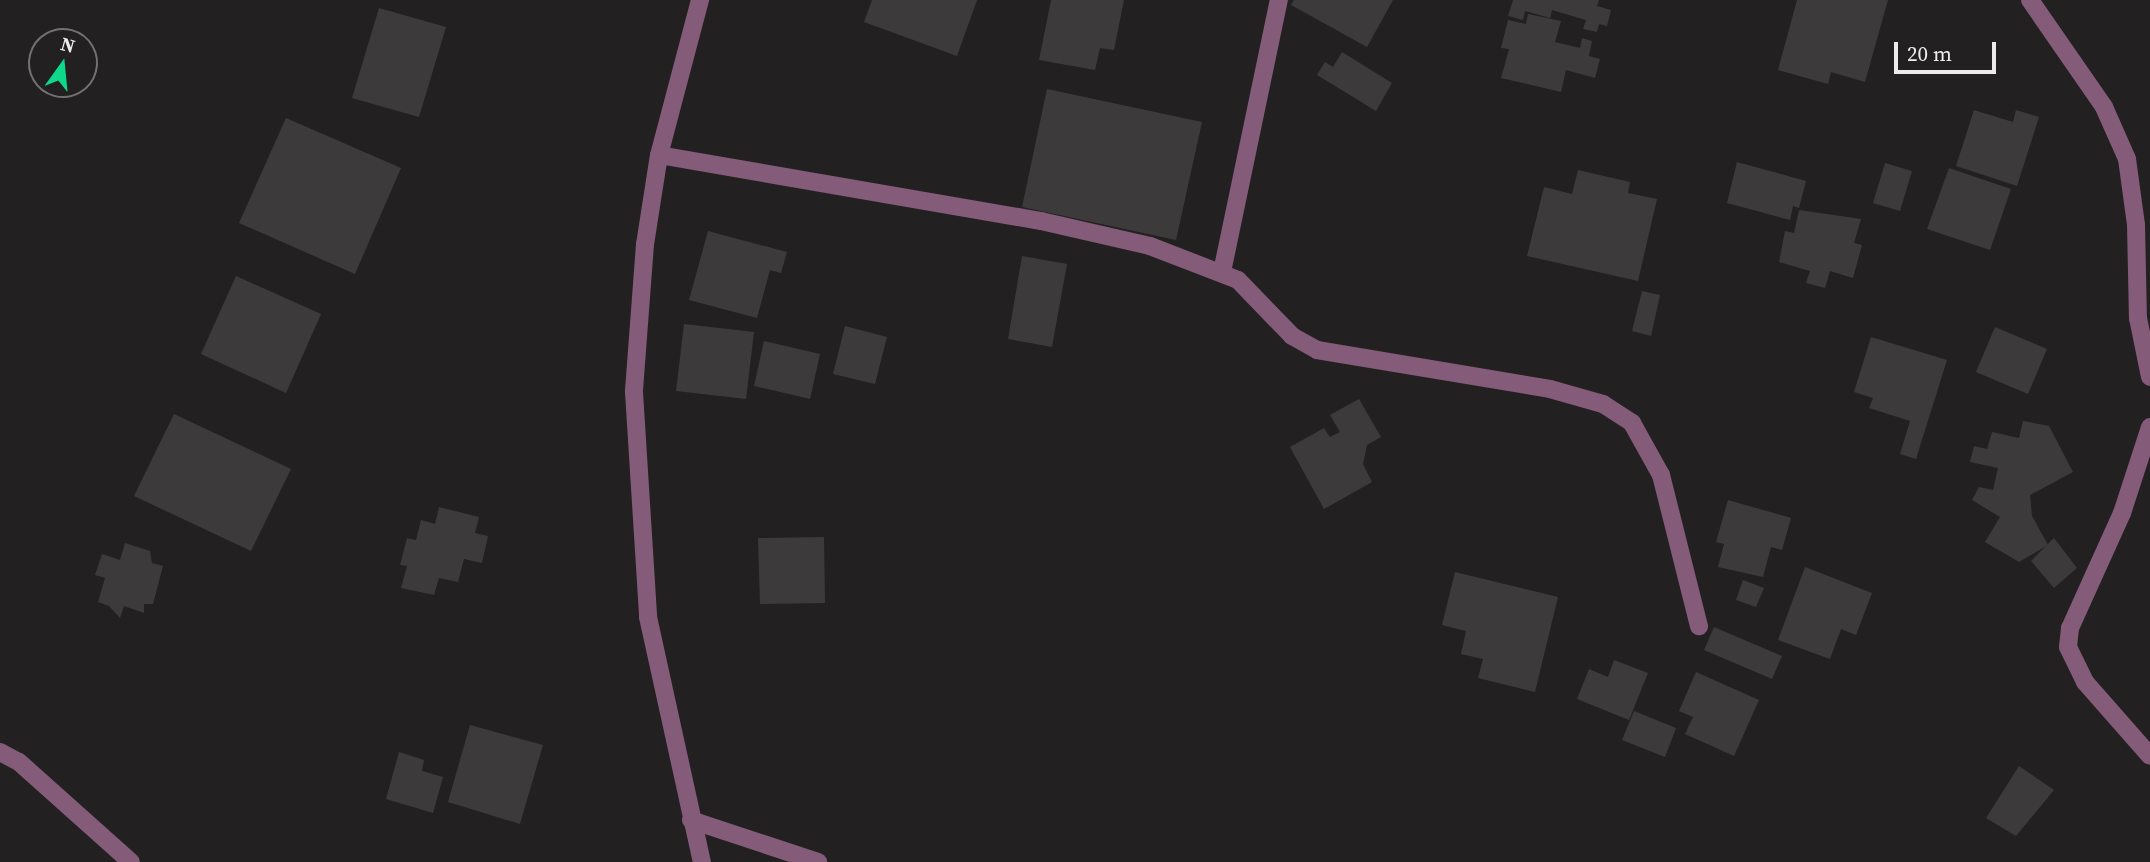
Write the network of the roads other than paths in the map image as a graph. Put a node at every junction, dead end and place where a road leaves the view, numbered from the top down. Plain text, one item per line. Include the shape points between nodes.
1 (700, 0) edge
2 (1279, 0) edge
3 (2030, 0) edge
4 (659, 155) junction
5 (1222, 272) junction
6 (2150, 377) edge
7 (2150, 427) edge
8 (1699, 626) dead end
9 (0, 752) edge
10 (2150, 755) edge
11 (691, 820) junction
12 (131, 862) edge
13 (702, 862) edge
14 (818, 862) edge

1 - 4 street
2 - 5 street
3 - 6 street via 2104,107 2127,159 2136,225 2138,318
4 - 5 street via 1041,221 1150,246
4 - 11 street via 637,327 637,483 648,617
5 - 8 street via 1250,291 1292,336 1317,350 1549,388 1617,411 1645,442 1661,475
7 - 10 street via 2122,513 2070,628 2068,648 2085,682
9 - 12 street via 19,762
11 - 13 street
11 - 14 street

